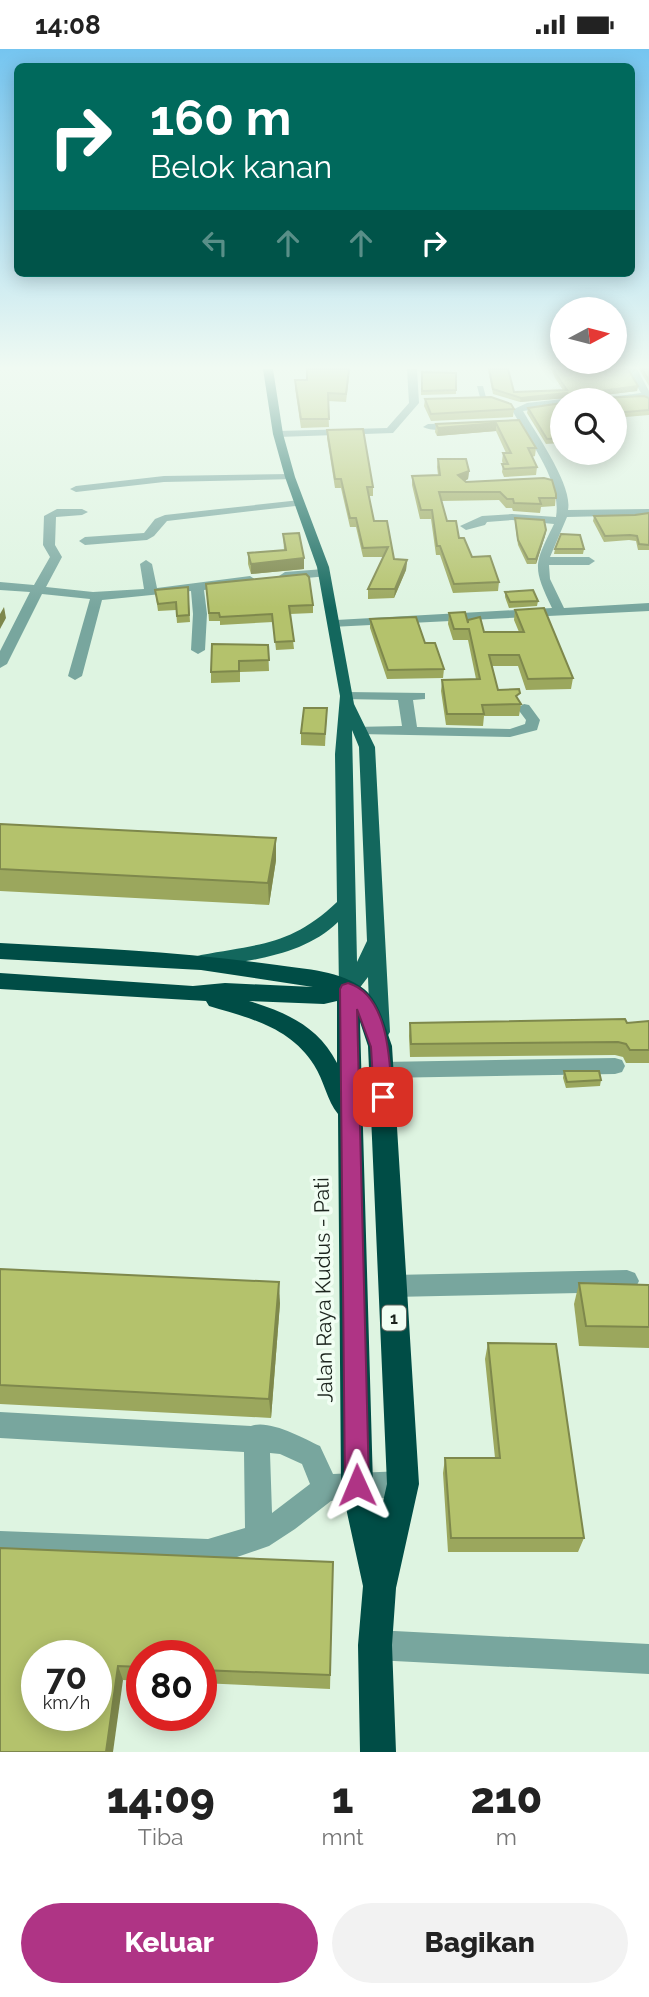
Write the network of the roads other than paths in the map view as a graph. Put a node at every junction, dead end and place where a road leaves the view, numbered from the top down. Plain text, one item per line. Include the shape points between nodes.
1 (282, 448) edge
2 (534, 448) edge
3 (290, 477) junction
4 (544, 481) edge
5 (556, 481) junction
6 (76, 489) dead end
7 (300, 503) junction
8 (82, 512) dead end
9 (649, 512) edge
10 (562, 518) junction
11 (466, 526) dead end
12 (85, 541) dead end
13 (542, 561) junction
14 (589, 561) dead end
15 (146, 564) dead end
16 (324, 573) junction
17 (0, 586) edge
18 (197, 586) junction
19 (38, 589) junction
20 (151, 591) junction
21 (97, 596) junction
22 (649, 607) edge
23 (559, 612) junction
24 (335, 624) junction
25 (198, 650) dead end
26 (0, 664) edge
27 (75, 676) dead end
28 (347, 700) junction
29 (524, 708) edge
30 (359, 730) junction
31 (410, 731) junction
32 (346, 904) junction
33 (376, 936) junction
34 (0, 951) edge
35 (201, 962) junction
36 (0, 981) edge
37 (348, 989) junction
38 (193, 994) junction
39 (381, 1058) junction
40 (615, 1066) dead end
41 (352, 1124) junction
42 (627, 1281) edge
43 (393, 1286) junction
44 (0, 1425) edge
45 (257, 1437) junction
46 (403, 1484) junction
47 (357, 1485) junction
48 (326, 1487) junction
49 (259, 1535) junction
50 (0, 1545) edge
51 (379, 1588) junction
52 (375, 1645) junction
53 (649, 1659) edge
54 (378, 1752) edge

1 - 3 main road
2 - 5 street
3 - 6 street via 164,479
3 - 7 main road
4 - 5 street
5 - 10 street via 564,503
7 - 12 street via 165,518 147,536
7 - 16 main road
8 - 19 street via 50,516 49,545 56,558
9 - 10 street
10 - 11 street via 500,517
10 - 13 street
13 - 14 street
13 - 23 street via 544,579
15 - 20 street
16 - 18 street
16 - 24 main road
17 - 19 street
18 - 20 street
18 - 25 street
19 - 21 street
19 - 26 street
20 - 21 street
21 - 27 street
22 - 23 street
23 - 24 street
24 - 28 main road
28 - 30 main road
28 - 31 street via 412,696
28 - 32 main road via 343,754
29 - 31 street via 533,720 526,731
30 - 31 street
30 - 33 main road via 368,747
32 - 35 main road via 321,928 286,946
32 - 37 main road
33 - 37 main road via 368,962
33 - 39 main road
34 - 35 highway
35 - 37 highway via 290,974
36 - 38 highway, 1
37 - 38 highway, 1 via 324,996
37 - 39 highway, Jalan Raya Kudus - Pati via 368,1011
37 - 41 highway, Jalan Raya Kudus - Pati / 1
38 - 41 highway, 1 via 259,1010 305,1034 335,1077
39 - 40 street
39 - 43 highway, Jalan Raya Kudus - Pati / 1
41 - 47 highway, Jalan Raya Kudus - Pati / 1
42 - 43 street
43 - 46 highway, Jalan Raya Kudus - Pati / 1
44 - 45 street
45 - 48 street via 281,1441 311,1455
45 - 49 street
46 - 47 street
46 - 51 highway, Jalan Raya Kudus - Pati / 1
47 - 48 street
47 - 51 highway, Jalan Raya Kudus - Pati / 1
48 - 49 street via 296,1515
49 - 50 street via 208,1553
51 - 52 highway, Jalan Raya Kudus - Pati / 1
52 - 53 street
52 - 54 highway, Jalan Raya Kudus - Pati / 1

